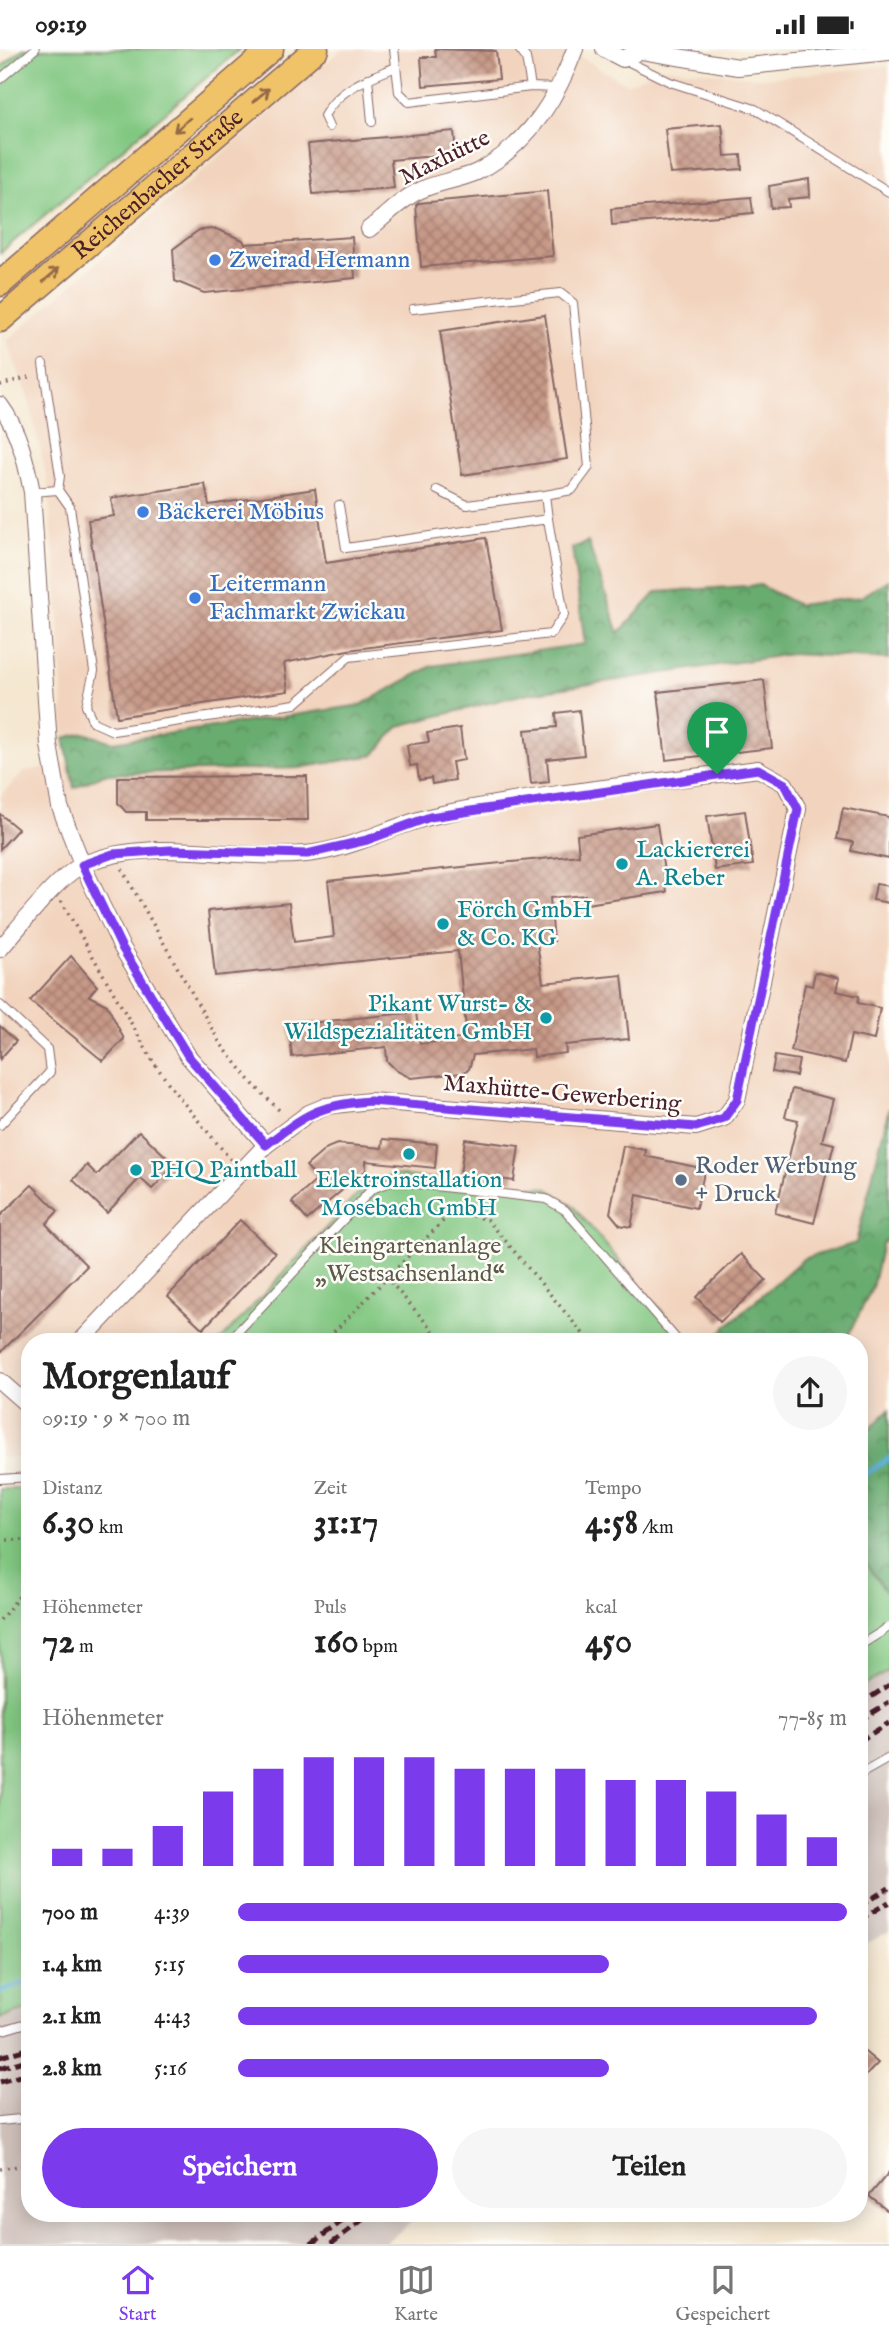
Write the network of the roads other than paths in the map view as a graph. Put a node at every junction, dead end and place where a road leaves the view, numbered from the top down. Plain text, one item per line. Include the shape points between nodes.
1 (35, 49) edge
2 (271, 49) edge
3 (316, 49) edge
4 (395, 49) edge
5 (520, 49) edge
6 (575, 49) edge
7 (604, 49) edge
8 (643, 50) edge
9 (889, 52) edge
10 (623, 59) junction
11 (396, 67) junction
12 (368, 78) junction
13 (0, 79) edge
14 (531, 87) junction
15 (561, 88) junction
16 (373, 122) dead end
17 (329, 127) dead end
18 (889, 193) edge
19 (369, 229) dead end
20 (0, 284) edge
21 (413, 309) dead end
22 (0, 320) edge
23 (43, 364) dead end
24 (0, 405) edge
25 (58, 490) junction
26 (437, 490) dead end
27 (32, 492) junction
28 (545, 495) junction
29 (339, 505) dead end
30 (548, 519) junction
31 (82, 865) junction
32 (0, 949) edge
33 (0, 1005) edge
34 (0, 1125) edge
35 (266, 1145) junction
36 (89, 1333) edge
37 (236, 1333) edge
38 (671, 1333) edge
39 (0, 1381) edge
40 (21, 1397) edge
41 (21, 1478) edge
42 (0, 1479) edge
43 (889, 1627) edge
44 (868, 1640) edge
45 (889, 1758) edge
46 (868, 1770) edge
47 (21, 2025) edge
48 (0, 2031) edge
49 (21, 2119) edge
50 (0, 2121) edge

1 - 13 lane
2 -> 20 main road, Reichenbacher Straße
22 -> 3 main road, Reichenbacher Straße
4 - 11 lane
5 - 14 lane
6 - 15 street, Maxhütte
7 - 10 street
8 - 9 street via 738,67
8 - 10 street
10 - 18 lane via 670,82 755,109
11 - 12 lane
11 - 14 lane via 399,92 410,102
12 - 16 lane
12 - 17 lane via 332,101 324,116
14 - 15 lane
15 - 19 street, Maxhütte via 505,155 475,173 419,191
21 - 28 lane via 561,293 573,303 589,467 572,490
23 - 25 lane via 60,475
24 - 27 street via 25,457
25 - 27 lane
25 - 30 lane via 70,507 94,671 86,706 93,722 113,731 295,704 349,657 551,634 564,615
26 - 28 lane via 467,505
27 - 31 street via 49,745 60,807
28 - 30 lane
29 - 30 lane via 346,548
31 - 32 street, Maxhütte-Gewerbering
31 - 35 street via 121,946 188,1056
31 - 35 street, Maxhütte-Gewerbering via 113,854 170,850 307,854 367,840 430,817 758,769 785,784 798,809 737,1100 724,1118 696,1127 370,1101 326,1106
33 - 34 lane via 47,1049 50,1072
35 - 36 street, Maxhütte-Gewerbering
37 - 38 lane via 372,1189 392,1181 546,1199 556,1204
39 - 40 street
41 - 42 lane
43 - 44 lane
45 - 46 lane
47 - 48 lane
49 - 50 lane

